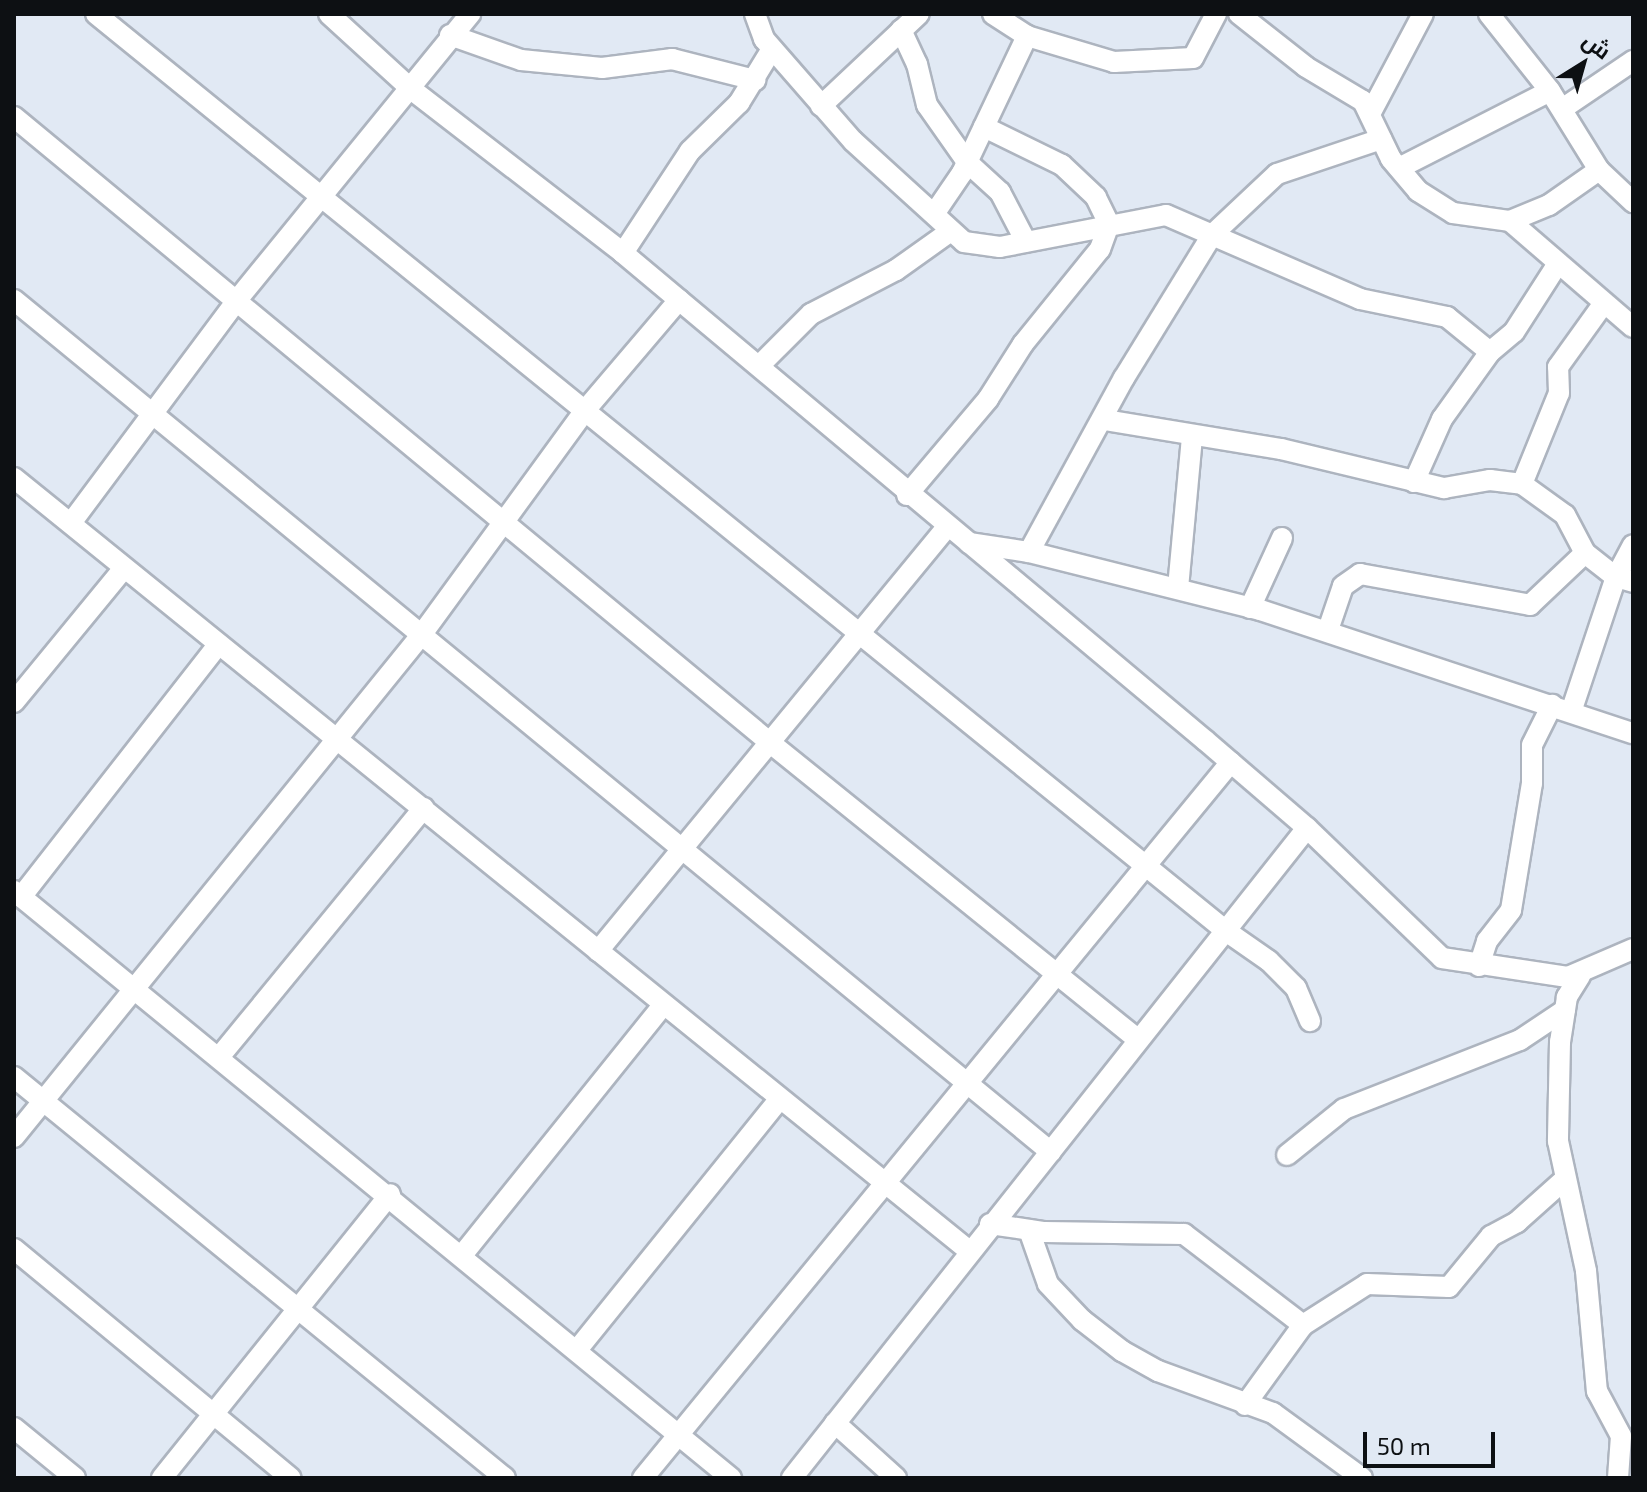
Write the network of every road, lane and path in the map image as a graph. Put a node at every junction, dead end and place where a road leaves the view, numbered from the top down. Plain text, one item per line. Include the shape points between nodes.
1 (96, 14) edge
2 (470, 14) edge
3 (755, 14) edge
4 (919, 14) edge
5 (993, 14) edge
6 (1216, 14) edge
7 (1239, 14) edge
8 (1423, 14) edge
9 (1489, 14) edge
10 (340, 17) edge
11 (901, 30) junction
12 (450, 35) junction
13 (1027, 36) junction
14 (772, 49) junction
15 (1633, 61) edge
16 (755, 80) junction
17 (411, 89) junction
18 (1550, 91) junction
19 (821, 106) junction
20 (1562, 109) junction
21 (1370, 114) junction
22 (14, 117) edge
23 (984, 127) junction
24 (1381, 139) junction
25 (967, 162) junction
26 (1399, 168) junction
27 (1599, 170) junction
28 (320, 200) junction
29 (1633, 202) edge
30 (934, 214) junction
31 (1510, 221) junction
32 (1109, 224) junction
33 (948, 233) junction
34 (1212, 235) junction
35 (1026, 242) junction
36 (623, 253) junction
37 (1557, 265) junction
38 (14, 300) edge
39 (237, 300) junction
40 (679, 300) junction
41 (1604, 303) junction
42 (1633, 327) edge
43 (1490, 352) junction
44 (759, 366) junction
45 (587, 408) junction
46 (155, 416) junction
47 (1105, 420) junction
48 (1192, 436) junction
49 (14, 478) edge
50 (1414, 482) junction
51 (1522, 484) junction
52 (907, 495) junction
53 (503, 522) junction
54 (71, 523) junction
55 (947, 527) junction
56 (1282, 538) dead end
57 (969, 543) junction
58 (1633, 545) edge
59 (1029, 552) junction
60 (1585, 553) junction
61 (124, 568) junction
62 (1624, 580) edge
63 (1178, 588) junction
64 (1250, 608) junction
65 (1328, 630) junction
66 (857, 631) junction
67 (422, 634) junction
68 (219, 644) junction
69 (14, 702) edge
70 (1562, 707) junction
71 (1633, 733) edge
72 (339, 737) junction
73 (768, 741) junction
74 (1231, 762) junction
75 (424, 808) junction
76 (1307, 828) junction
77 (682, 844) junction
78 (1143, 864) junction
79 (18, 894) edge
80 (1226, 931) junction
81 (1633, 949) edge
82 (598, 951) junction
83 (1479, 966) junction
84 (1055, 974) junction
85 (1580, 976) junction
86 (133, 993) junction
87 (663, 1005) junction
88 (1565, 1010) junction
89 (1310, 1021) dead end
90 (1137, 1039) junction
91 (220, 1056) junction
92 (14, 1077) edge
93 (965, 1082) junction
94 (779, 1100) junction
95 (43, 1101) junction
96 (14, 1137) edge
97 (1051, 1152) junction
98 (1287, 1155) dead end
99 (1564, 1180) junction
100 (885, 1186) junction
101 (390, 1194) junction
102 (990, 1224) junction
103 (1029, 1230) junction
104 (14, 1249) edge
105 (968, 1250) junction
106 (463, 1254) junction
107 (298, 1309) junction
108 (1303, 1325) junction
109 (577, 1350) junction
110 (1245, 1405) junction
111 (214, 1415) junction
112 (835, 1423) junction
113 (14, 1428) edge
114 (1627, 1432) edge
115 (677, 1435) junction
116 (75, 1478) edge
117 (162, 1478) edge
118 (291, 1478) edge
119 (505, 1478) edge
120 (643, 1478) edge
121 (731, 1478) edge
122 (792, 1478) edge
123 (896, 1478) edge
124 (1362, 1478) edge
125 (1618, 1478) edge

1 - 28 street
2 - 12 street
3 - 14 street
4 - 11 street
5 - 13 street
6 - 13 street via 1201,48 1182,61 1114,62
7 - 21 street via 1306,67 1351,92
8 - 21 street
9 - 18 street
10 - 17 street
11 - 19 street
11 - 25 street via 927,105
12 - 16 street via 521,60 602,68 672,59
12 - 17 street
13 - 23 street
14 - 16 street
14 - 19 street
15 - 20 street
16 - 36 street via 730,114 690,151
17 - 28 street
17 - 36 street
18 - 20 street
18 - 26 street
19 - 30 street
20 - 27 street
21 - 24 street
22 - 39 street
23 - 25 street
23 - 32 street via 1062,165 1096,197
24 - 26 street
24 - 34 street via 1288,168
25 - 30 street
25 - 35 street via 1000,192
26 - 31 street via 1433,204 1453,213
27 - 29 street
27 - 31 street via 1549,205
28 - 39 street
28 - 45 street
30 - 33 street
31 - 37 street
32 - 34 street via 1154,214
32 - 35 street
32 - 52 street via 1100,249 1023,344 988,399
33 - 35 street via 981,248
33 - 44 street via 896,270 811,314
34 - 43 street via 1360,299 1447,317
34 - 47 street via 1124,378
36 - 40 street
37 - 41 street
37 - 43 street via 1514,332
38 - 46 street
39 - 46 street
39 - 53 street
40 - 44 street
40 - 45 street
41 - 42 street
41 - 51 street via 1558,367 1559,393
43 - 50 street via 1432,436
44 - 52 street
45 - 53 street
45 - 66 street
46 - 54 street
46 - 67 street
47 - 48 street
47 - 59 street
48 - 50 street via 1281,449
48 - 63 street
49 - 54 street
50 - 51 street via 1444,488 1490,480
51 - 60 street via 1565,515
52 - 55 street
53 - 67 street
53 - 73 street
54 - 61 street
55 - 57 street
55 - 66 street
56 - 64 street
57 - 59 street
57 - 74 street
58 - 62 street
59 - 63 street
60 - 62 street
60 - 65 street via 1530,605 1360,574 1343,586
61 - 68 street
61 - 69 street
62 - 70 street
63 - 64 street
64 - 65 street
65 - 70 street
66 - 73 street
66 - 78 street
67 - 72 street
67 - 77 street
68 - 72 street
68 - 79 street
70 - 71 street
70 - 83 street via 1532,745 1532,783 1511,910 1487,941
72 - 75 street
72 - 86 street
73 - 77 street
73 - 84 street
74 - 76 street
74 - 78 street
75 - 82 street
75 - 91 street
76 - 80 street
76 - 83 street via 1442,958
77 - 82 street
77 - 93 street
78 - 80 street
78 - 84 street
79 - 86 street
80 - 89 street via 1296,988
80 - 90 street
81 - 85 street
82 - 87 street
83 - 85 street
84 - 90 street
84 - 93 street
85 - 88 street
86 - 91 street
86 - 95 street
87 - 94 street
87 - 106 street
88 - 98 street via 1520,1040 1344,1109 1319,1124
88 - 99 street via 1556,1103
90 - 97 street
91 - 101 street
92 - 95 street
93 - 97 street
93 - 100 street
94 - 100 street
94 - 109 street
95 - 96 street
95 - 107 street
97 - 102 street
99 - 108 street via 1517,1222 1491,1236 1449,1287 1367,1284
99 - 114 street via 1586,1271 1597,1391
100 - 105 street
100 - 115 street
101 - 106 street
101 - 107 street
102 - 103 street
102 - 105 street
103 - 108 street via 1184,1234
103 - 110 street via 1048,1284 1082,1320 1158,1371
104 - 111 street
105 - 112 street
106 - 109 street
107 - 111 street
107 - 119 street
108 - 110 street
109 - 115 street
110 - 124 street via 1273,1413
111 - 117 street
111 - 118 street
112 - 122 street
112 - 123 street
113 - 116 street
114 - 125 street
115 - 120 street
115 - 121 street

